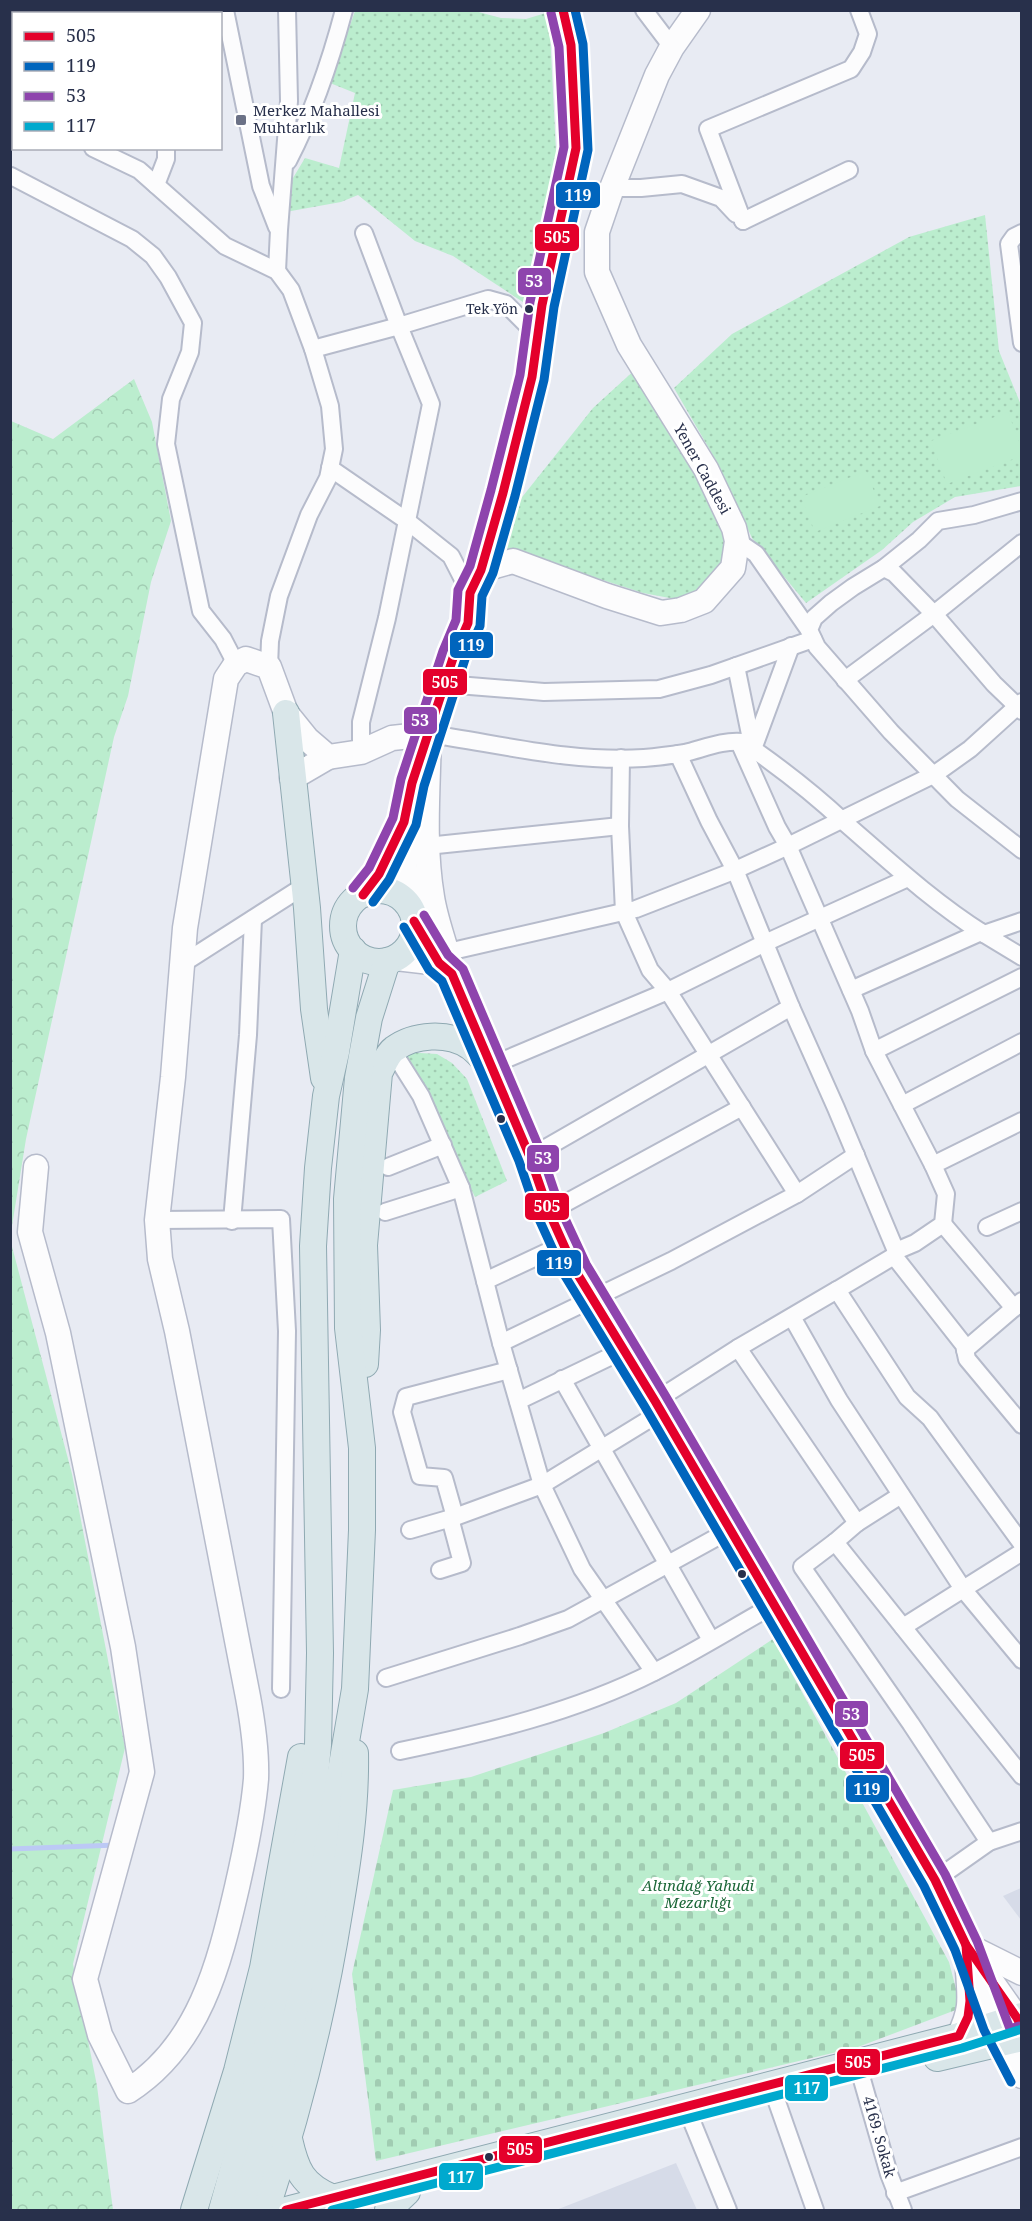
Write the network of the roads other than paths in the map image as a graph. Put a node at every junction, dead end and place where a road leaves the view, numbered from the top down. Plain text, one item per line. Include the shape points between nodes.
1 (225, 10) edge
2 (287, 10) edge
3 (344, 10) edge
4 (563, 10) edge
5 (644, 10) edge
6 (698, 10) edge
7 (859, 10) edge
8 (672, 47) junction
9 (97, 150) edge
10 (166, 150) edge
11 (285, 166) junction
12 (849, 170) dead end
13 (11, 176) edge
14 (156, 185) junction
15 (612, 188) junction
16 (743, 221) junction
17 (279, 230) junction
18 (364, 232) dead end
19 (1022, 233) edge
20 (277, 271) junction
21 (399, 326) junction
22 (537, 335) junction
23 (1022, 343) edge
24 (314, 349) junction
25 (330, 468) junction
26 (1022, 501) edge
27 (407, 520) junction
28 (737, 541) junction
29 (1022, 543) edge
30 (884, 568) junction
31 (481, 570) junction
32 (470, 593) junction
33 (934, 614) junction
34 (811, 634) junction
35 (791, 646) junction
36 (236, 664) junction
37 (736, 666) junction
38 (269, 667) junction
39 (845, 680) junction
40 (445, 684) junction
41 (1020, 707) edge
42 (286, 713) junction
43 (429, 734) junction
44 (746, 746) junction
45 (361, 752) junction
46 (678, 753) junction
47 (328, 757) junction
48 (621, 758) junction
49 (934, 774) junction
50 (292, 778) junction
51 (842, 820) junction
52 (404, 822) junction
53 (620, 826) junction
54 (427, 846) junction
55 (788, 846) junction
56 (1022, 850) edge
57 (735, 870) junction
58 (908, 878) junction
59 (304, 886) junction
60 (363, 894) junction
61 (624, 912) junction
62 (413, 915) junction
63 (819, 918) junction
64 (253, 919) junction
65 (1022, 921) edge
66 (982, 933) junction
67 (765, 943) junction
68 (352, 951) junction
69 (1022, 957) edge
70 (391, 960) junction
71 (446, 963) junction
72 (182, 964) junction
73 (1022, 977) edge
74 (851, 990) junction
75 (669, 991) junction
76 (791, 1007) junction
77 (1022, 1042) edge
78 (392, 1050) junction
79 (874, 1051) junction
80 (708, 1055) junction
81 (490, 1066) junction
82 (326, 1096) junction
83 (902, 1105) junction
84 (742, 1107) junction
85 (1022, 1121) edge
86 (443, 1145) junction
87 (856, 1155) junction
88 (530, 1156) junction
89 (933, 1165) junction
90 (36, 1167) dead end
91 (388, 1167) dead end
92 (461, 1188) junction
93 (797, 1194) junction
94 (1022, 1211) edge
95 (385, 1212) dead end
96 (549, 1212) junction
97 (157, 1220) junction
98 (232, 1221) junction
99 (943, 1224) junction
100 (987, 1227) dead end
101 (564, 1244) junction
102 (895, 1253) junction
103 (485, 1281) junction
104 (837, 1290) junction
105 (592, 1297) junction
106 (1018, 1304) edge
107 (792, 1317) junction
108 (501, 1343) junction
109 (738, 1348) junction
110 (965, 1350) junction
111 (622, 1351) junction
112 (509, 1370) junction
113 (562, 1379) junction
114 (518, 1401) junction
115 (658, 1407) junction
116 (1022, 1425) edge
117 (362, 1448) junction
118 (601, 1448) junction
119 (542, 1485) junction
120 (901, 1495) junction
121 (452, 1518) junction
122 (857, 1523) junction
123 (410, 1530) dead end
124 (730, 1530) junction
125 (835, 1542) junction
126 (1022, 1544) edge
127 (1022, 1552) edge
128 (666, 1563) junction
129 (440, 1570) dead end
130 (963, 1589) junction
131 (604, 1600) junction
132 (774, 1605) junction
133 (903, 1627) junction
134 (711, 1640) junction
135 (320, 1653) junction
136 (1022, 1660) edge
137 (654, 1672) junction
138 (386, 1678) dead end
139 (281, 1689) dead end
140 (355, 1689) junction
141 (400, 1751) dead end
142 (1022, 1776) edge
143 (320, 1827) junction
144 (1022, 1831) edge
145 (989, 1842) junction
146 (935, 1880) junction
147 (966, 1945) junction
148 (1022, 1973) edge
149 (1013, 2028) edge
150 (959, 2036) junction
151 (859, 2069) junction
152 (1021, 2075) edge
153 (773, 2091) junction
154 (689, 2113) junction
155 (289, 2139) junction
156 (1022, 2147) edge
157 (895, 2193) junction
158 (394, 2200) edge
159 (344, 2206) edge
160 (194, 2211) edge
161 (222, 2211) edge
162 (244, 2211) edge
163 (266, 2211) edge
164 (286, 2211) edge
165 (728, 2211) edge
166 (815, 2211) edge
167 (903, 2211) edge

1 - 17 street via 261,186
2 - 11 street via 289,101
3 - 11 street via 306,126
4 - 22 street via 571,45 576,148
5 - 8 street
6 - 8 street, Yener Caddesi
7 - 16 street via 868,34 851,69 708,129
8 - 15 street, Yener Caddesi
9 - 14 street via 139,170
10 - 14 street
11 - 17 street
12 - 16 street
13 - 36 street via 132,238 153,256 193,323 190,352 171,399 166,444 201,611
14 - 20 street via 225,246
15 - 16 street via 682,184 721,198
15 - 28 street, Yener Caddesi via 597,232 597,272 629,345 706,469
17 - 20 street
18 - 21 street
19 - 23 street via 1009,244
20 - 24 street via 291,290
21 - 22 street via 488,299 506,304
21 - 24 street
21 - 27 street via 431,404
22 - 31 street via 532,377
24 - 25 street via 330,406 334,449
25 - 27 street
25 - 38 street via 279,596
26 - 30 street via 974,515 938,520
27 - 32 street via 451,556
27 - 45 street via 361,723
28 - 31 street, Yener Caddesi via 734,568 704,601 661,613 513,561
28 - 34 street via 756,554
29 - 33 street
30 - 33 street via 894,573
30 - 34 street via 814,618
31 - 32 street
32 - 40 street via 468,623
33 - 39 street
33 - 41 street
34 - 35 street
34 - 39 street
35 - 37 street
35 - 44 street
36 - 38 street via 246,659
36 - 72 street via 226,679
37 - 40 street via 659,688 544,692
37 - 44 street
38 - 42 street
39 - 49 street
40 - 43 street
41 - 49 street
42 - 47 street
42 - 50 main road
43 - 45 street via 392,738
43 - 48 street via 549,754
43 - 52 street
43 - 54 street
44 - 46 street via 730,741
44 - 51 street
44 - 55 street
45 - 47 street
46 - 48 street
46 - 57 street
47 - 50 street
48 - 53 street
49 - 51 street
49 - 56 street via 957,799
50 - 59 main road
51 - 55 street
51 - 58 street
52 - 60 street via 379,874
52 - 62 street via 405,869
53 - 54 street
53 - 61 street
54 - 71 street via 432,898
55 - 57 street
55 - 63 street
57 - 61 street
57 - 67 street
58 - 63 street
58 - 66 street
59 - 64 street
59 - 82 main road
60 - 62 main road via 390,892 399,896
60 - 68 main road via 349,907 343,925
61 - 71 street
61 - 75 street via 650,970
62 - 70 main road via 415,928 409,945
62 - 71 street
63 - 67 street
63 - 74 street
64 - 72 street
64 - 98 street via 248,1035
65 - 66 street
66 - 69 street
66 - 74 street
67 - 75 street
67 - 76 street
68 - 70 main road via 368,961
68 - 82 main road
70 - 71 street
70 - 117 main road via 369,1018 358,1078 347,1199 348,1328
71 - 81 street
72 - 97 street
73 - 79 street
74 - 79 street
75 - 80 street
75 - 81 street
76 - 80 street
76 - 87 street
77 - 83 street
78 - 81 main road via 413,1039 436,1036 469,1046
78 - 86 street via 421,1096
78 - 117 main road via 379,1073 364,1245 367,1330
79 - 83 street
80 - 84 street
80 - 88 street
81 - 88 street
82 - 135 main road via 313,1246
83 - 89 street
84 - 93 street
84 - 96 street
85 - 89 street
86 - 91 street
86 - 92 street
87 - 93 street
87 - 102 street
88 - 96 street
89 - 99 street via 946,1194
90 - 97 street via 30,1232 58,1333 123,1647 142,1772 85,1979 100,2035 128,2091 149,2078 180,2043 219,1962 246,1848 256,1779 248,1697 160,1259
92 - 95 street
92 - 103 street
93 - 105 street via 671,1261
94 - 100 street
96 - 101 street
97 - 98 street
98 - 139 street via 281,1219 287,1331
99 - 102 street
99 - 106 street
101 - 103 street
101 - 105 street
102 - 104 street
102 - 110 street
103 - 108 street
104 - 107 street
104 - 126 street via 907,1397 930,1418
105 - 108 street
105 - 111 street
106 - 110 street
107 - 109 street
107 - 120 street via 839,1400
108 - 112 street
109 - 115 street
109 - 122 street
110 - 116 street via 967,1359
111 - 113 street
111 - 115 street
112 - 114 street
112 - 121 street via 405,1397 402,1412 420,1476 444,1478
113 - 114 street
113 - 118 street
114 - 119 street
115 - 118 street
115 - 124 street
117 - 140 main road
118 - 119 street
118 - 128 street
119 - 121 street
119 - 131 street via 582,1569
120 - 122 street
120 - 130 street
121 - 123 street
121 - 129 street via 462,1563
122 - 125 street
124 - 128 street
124 - 132 street
125 - 133 street
125 - 145 street via 802,1567
127 - 130 street
128 - 131 street
128 - 134 street
130 - 133 street
130 - 136 street
131 - 137 street
131 - 138 street via 568,1619
132 - 134 street
132 - 146 street
133 - 142 street
134 - 137 street
135 - 143 main road
135 - 160 main road via 263,1968 237,2071
137 - 141 street via 599,1696 545,1713 471,1736
140 - 143 main road
140 - 155 main road via 356,1783 351,1840 318,2030
143 - 161 main road via 279,2004
143 - 162 main road via 304,1986
144 - 145 street
145 - 146 street
146 - 147 street
147 - 148 street
147 - 149 street
147 - 150 street via 970,2001
149 - 150 main road
149 - 151 main road
149 - 152 street
150 - 151 main road
151 - 153 main road
151 - 157 street, 4169. Sokak
153 - 154 main road
153 - 166 street
154 - 158 main road
154 - 159 main road
154 - 165 street
155 - 159 main road via 296,2166 305,2181
155 - 163 main road
156 - 157 street
157 - 167 street, 4169. Sokak
158 - 159 main road
159 - 164 main road

